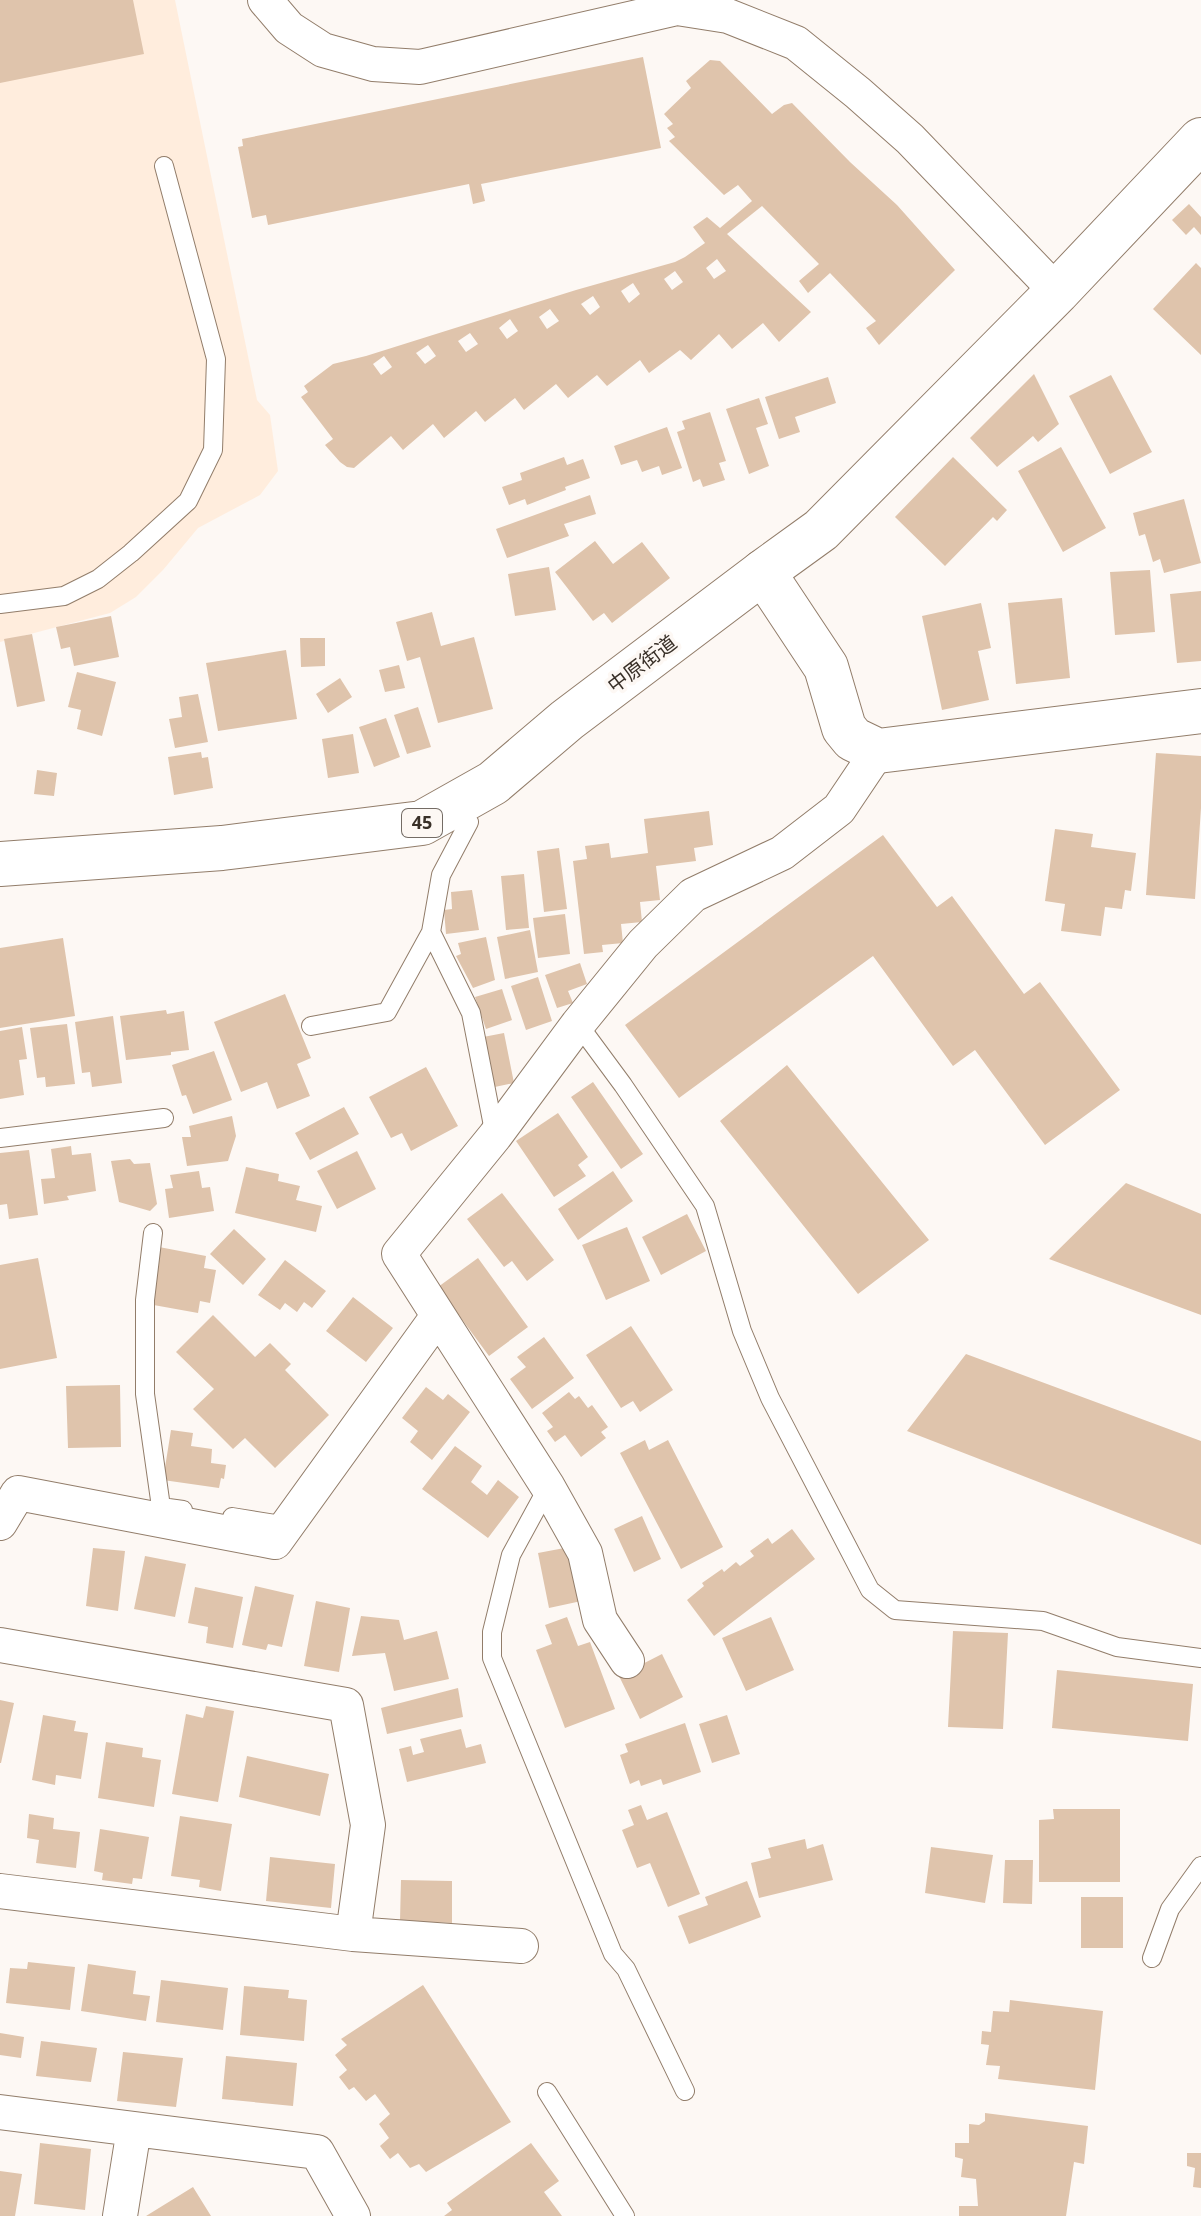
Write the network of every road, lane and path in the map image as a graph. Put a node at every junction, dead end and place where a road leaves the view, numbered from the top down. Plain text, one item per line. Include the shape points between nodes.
1 (265, 0) edge
2 (1201, 140) edge
3 (164, 166) dead end
4 (1057, 292) junction
5 (763, 572) junction
6 (0, 604) edge
7 (1201, 711) edge
8 (878, 751) junction
9 (469, 822) dead end
10 (0, 864) edge
11 (431, 932) junction
12 (578, 1024) junction
13 (311, 1026) dead end
14 (164, 1118) dead end
15 (495, 1136) junction
16 (0, 1138) edge
17 (153, 1233) dead end
18 (438, 1316) junction
19 (548, 1487) junction
20 (0, 1523) edge
21 (288, 1526) junction
22 (0, 1645) edge
23 (1201, 1658) edge
24 (627, 1661) dead end
25 (1201, 1866) edge
26 (0, 1891) edge
27 (353, 1934) junction
28 (521, 1946) dead end
29 (1152, 1958) dead end
30 (685, 2091) dead end
31 (547, 2092) dead end
32 (0, 2112) edge
33 (134, 2129) junction
34 (120, 2216) edge
35 (353, 2216) edge
36 (625, 2216) edge

1 - 4 street via 289,28 323,50 373,64 420,67 677,8 728,16 796,43 858,93 910,139
2 - 4 main road, 中原街道
3 - 6 lane via 216,359 213,450 188,501 98,579 64,596
4 - 5 main road, 中原街道 via 821,530
5 - 8 main road via 826,667 844,728 853,739
5 - 10 main road, 中原街道 / 45 via 567,720 493,783 422,823 222,848
7 - 8 main road
8 - 12 street via 839,809 782,853 693,895 643,944
9 - 11 lane via 441,875
11 - 13 lane via 387,1012
11 - 15 lane via 471,1013
12 - 15 street
12 - 23 lane via 705,1206 742,1331 770,1398 870,1590 895,1610 1043,1621 1117,1647
14 - 16 lane
15 - 18 street via 399,1254
17 - 21 lane via 145,1300 145,1394 161,1507
18 - 19 street
18 - 21 street
19 - 24 street via 585,1553 600,1620
19 - 30 lane via 511,1555 492,1632 492,1658 613,1954 626,1969
20 - 21 street via 18,1493 275,1542
22 - 27 street via 346,1705 368,1825
25 - 29 lane via 1170,1909
26 - 27 street
27 - 28 street
31 - 36 lane
32 - 33 street
33 - 34 street
33 - 35 street via 317,2152

